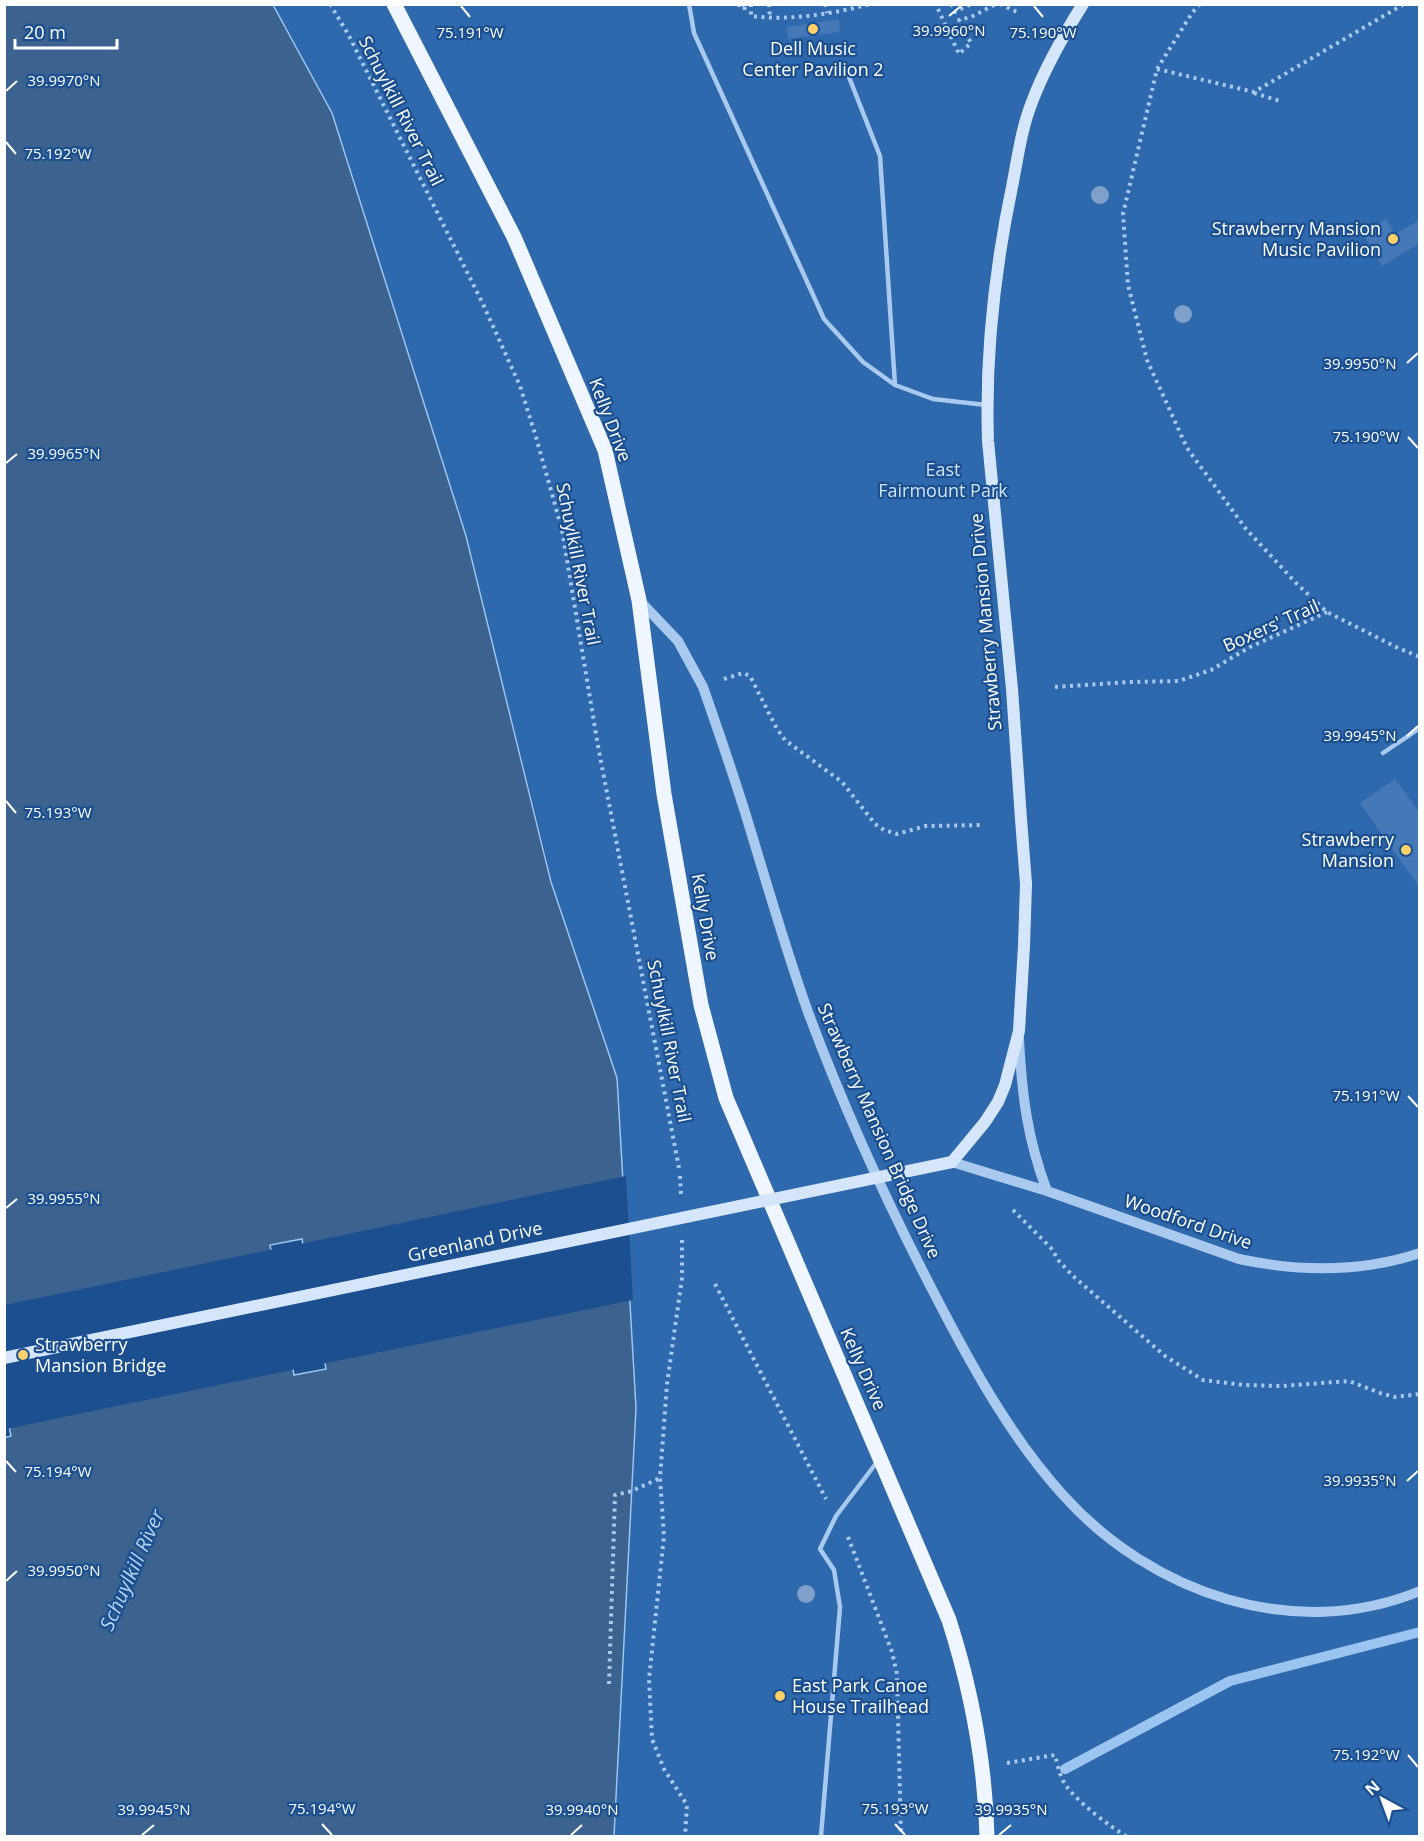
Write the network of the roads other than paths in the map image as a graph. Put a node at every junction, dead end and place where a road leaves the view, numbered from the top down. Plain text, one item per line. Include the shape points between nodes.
1 (394, 4) edge
2 (689, 4) edge
3 (1083, 4) edge
4 (847, 72) dead end
5 (895, 385) junction
6 (987, 405) junction
7 (639, 600) junction
8 (1419, 728) edge
9 (1383, 753) dead end
10 (1018, 1032) junction
11 (952, 1162) junction
12 (1047, 1191) junction
13 (1419, 1253) edge
14 (4, 1358) edge
15 (880, 1458) junction
16 (1419, 1591) edge
17 (821, 1836) edge
18 (987, 1836) edge

1 - 7 main road, Kelly Drive via 514,237 605,450
2 - 5 lane via 694,33 824,319 863,362
3 - 6 main road, Strawberry Mansion Drive via 1041,79 1022,135 993,293
4 - 5 lane via 880,156
5 - 6 lane via 933,399
6 - 10 main road, Strawberry Mansion Drive via 1026,884
7 - 15 main road, Kelly Drive via 664,794 688,938 726,1098
7 - 16 street, Strawberry Mansion Bridge Drive via 678,641 703,687 809,1013 897,1222 996,1404 1042,1470 1061,1494 1112,1541 1174,1579 1222,1598 1277,1611 1316,1613 1381,1604
8 - 9 lane
10 - 11 main road, Strawberry Mansion Drive via 998,1102
10 - 12 street via 1028,1133
11 - 12 street, Woodford Drive
11 - 14 main road, Greenland Drive, bridge
12 - 13 street, Woodford Drive via 1262,1264 1348,1269
15 - 17 lane via 836,1516 820,1549 834,1570 840,1607
15 - 18 main road, Kelly Drive via 949,1620 968,1681 983,1766

